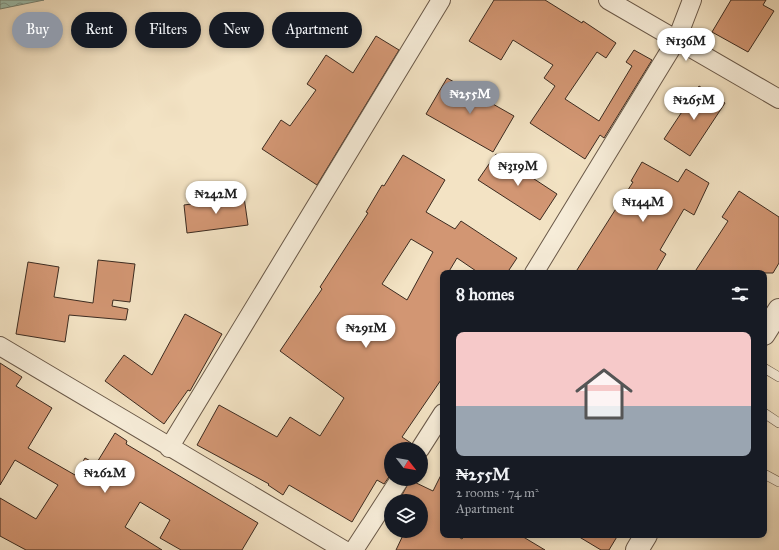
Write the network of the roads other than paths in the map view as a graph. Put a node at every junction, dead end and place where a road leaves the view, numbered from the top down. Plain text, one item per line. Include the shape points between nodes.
1 (441, 0) edge
2 (608, 0) edge
3 (692, 0) edge
4 (677, 40) junction
5 (779, 99) edge
6 (536, 270) edge
7 (779, 310) edge
8 (767, 329) edge
9 (0, 346) edge
10 (767, 370) edge
11 (779, 377) edge
12 (767, 415) edge
13 (440, 418) edge
14 (779, 423) edge
15 (424, 442) edge
16 (169, 448) junction
17 (767, 476) edge
18 (779, 482) edge
19 (395, 486) edge
20 (644, 538) edge
21 (344, 550) edge
22 (354, 550) edge
23 (637, 550) edge

1 - 16 street
2 - 4 street
3 - 4 street
4 - 5 street
4 - 6 street
7 - 8 street
9 - 16 street
10 - 11 lane
12 - 14 lane
13 - 15 street
16 - 21 street
17 - 18 lane
19 - 22 street
20 - 23 street

